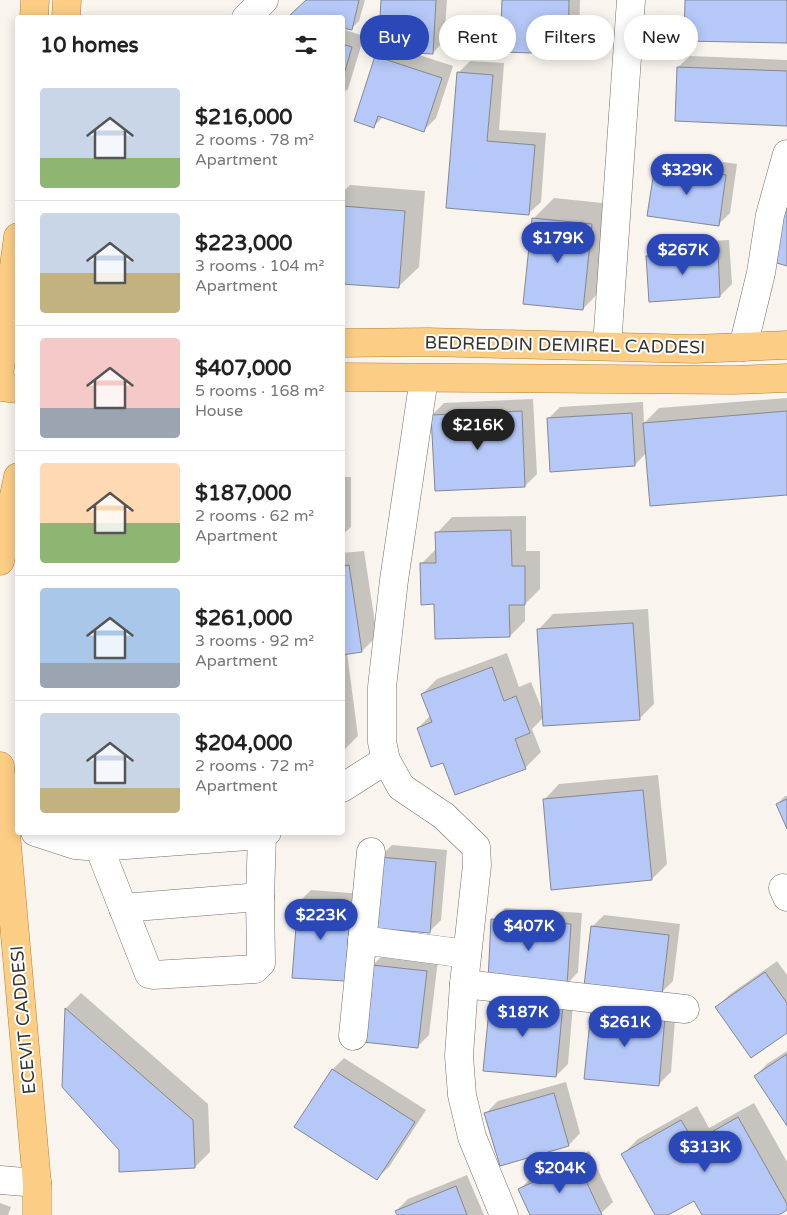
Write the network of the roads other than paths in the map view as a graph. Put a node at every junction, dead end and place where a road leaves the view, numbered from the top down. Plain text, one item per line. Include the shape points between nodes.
1 (35, 0) edge
2 (67, 0) edge
3 (264, 0) edge
4 (631, 0) edge
5 (34, 15) edge
6 (66, 15) edge
7 (249, 15) edge
8 (787, 154) edge
9 (15, 258) edge
10 (7, 315) edge
11 (345, 342) edge
12 (787, 344) edge
13 (607, 346) junction
14 (743, 347) junction
15 (0, 368) edge
16 (345, 377) edge
17 (424, 378) junction
18 (787, 378) edge
19 (0, 387) edge
20 (15, 389) edge
21 (15, 491) edge
22 (0, 562) edge
23 (386, 760) junction
24 (0, 766) edge
25 (345, 786) edge
26 (11, 824) edge
27 (44, 835) edge
28 (252, 835) edge
29 (265, 835) edge
30 (100, 847) junction
31 (371, 852) dead end
32 (260, 897) junction
33 (123, 908) junction
34 (362, 940) junction
35 (8, 945) edge
36 (467, 954) junction
37 (464, 984) junction
38 (685, 1009) dead end
39 (353, 1036) dead end
40 (0, 1180) edge
41 (36, 1183) junction
42 (37, 1215) edge
43 (504, 1215) edge

1 - 5 main road
2 - 6 main road
3 - 7 street
4 - 13 street
8 - 14 street via 770,215 761,273
9 - 10 main road
10 - 15 main road
11 - 13 main road, BEDREDDIN DEMIREL CADDESI
12 - 14 main road, BEDREDDIN DEMIREL CADDESI
13 - 14 main road, BEDREDDIN DEMIREL CADDESI
16 - 17 main road, BEDREDDIN DEMIREL CADDESI
17 - 18 main road, BEDREDDIN DEMIREL CADDESI
17 - 23 street via 382,686 382,742
19 - 20 main road
21 - 22 main road
23 - 25 street
23 - 36 street via 401,787 444,816 476,846 477,865
24 - 26 main road, ECEVIT CADDESI
26 - 35 main road, ECEVIT CADDESI
27 - 30 street via 75,845
28 - 30 street
29 - 32 street
30 - 33 street
31 - 34 street
32 - 33 street
32 - 33 street via 261,963 255,969 149,974
34 - 36 street
34 - 39 street
35 - 41 main road, ECEVIT CADDESI
36 - 37 street
37 - 38 street
37 - 43 street via 459,1056 462,1095 472,1137
40 - 41 street
41 - 42 main road, ECEVIT CADDESI

